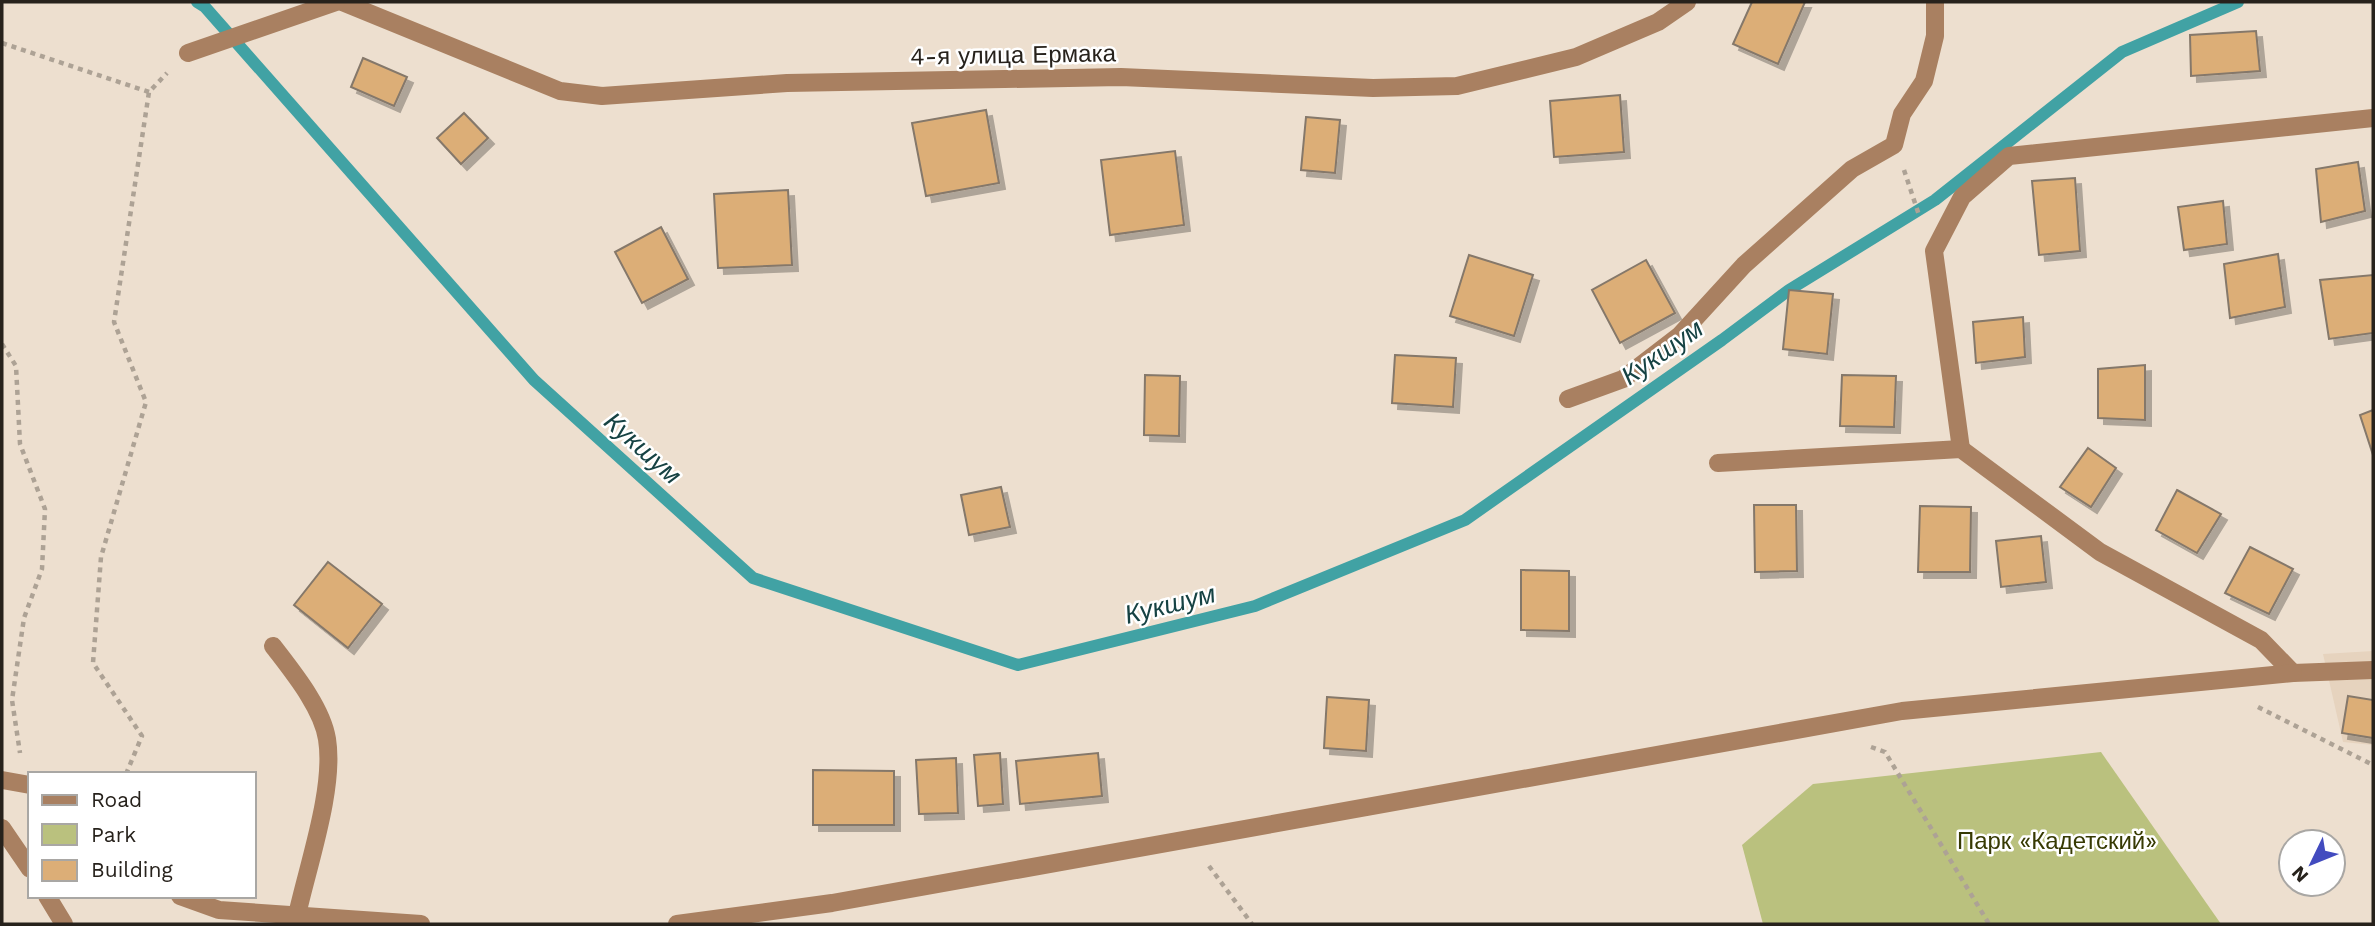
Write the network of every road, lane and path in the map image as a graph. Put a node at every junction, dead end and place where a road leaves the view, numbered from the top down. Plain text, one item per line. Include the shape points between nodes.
1 (336, 2) edge
2 (342, 2) edge
3 (1687, 2) edge
4 (1935, 2) edge
5 (2, 43) edge
6 (188, 53) joint
7 (149, 92) junction
8 (2373, 118) edge
9 (1910, 187) dead end
10 (1922, 226) dead end
11 (2, 344) edge
12 (1568, 400) dead end
13 (1961, 449) junction
14 (1718, 463) dead end
15 (273, 646) dead end
16 (2373, 670) edge
17 (2292, 673) junction
18 (2250, 703) dead end
19 (1862, 743) dead end
20 (2373, 765) edge
21 (127, 772) edge
22 (2, 780) edge
23 (27, 784) edge
24 (2, 828) edge
25 (1189, 839) junction
26 (28, 866) edge
27 (48, 898) edge
28 (186, 898) edge
29 (297, 915) junction
30 (64, 924) edge
31 (421, 924) edge
32 (677, 924) edge
33 (1252, 924) edge
34 (1989, 924) edge

1 - 6 street
2 - 3 street, 4-я улица Ермака via 560,91 602,96 787,83 1121,77 1373,88 1457,86 1576,57 1658,22
4 - 12 street via 1935,36 1924,81 1902,114 1894,145 1852,169 1744,265 1679,336 1623,379
5 - 7 path
6 - 7 path
7 - 21 path via 114,322 146,402 101,557 93,663 142,736
8 - 13 street via 2009,156 1962,197 1934,251
9 - 10 path
11 - 23 path via 16,366 20,444 45,509 42,569 24,618 12,700
13 - 14 street
13 - 17 street via 2100,552 2261,640
15 - 29 street via 305,690 327,737 328,778
16 - 17 street
17 - 25 street via 1902,711
18 - 20 path
19 - 34 path via 1885,752
22 - 23 street
24 - 26 street
25 - 32 street via 832,903
25 - 33 path
27 - 30 street
28 - 29 street via 219,910
29 - 31 street

